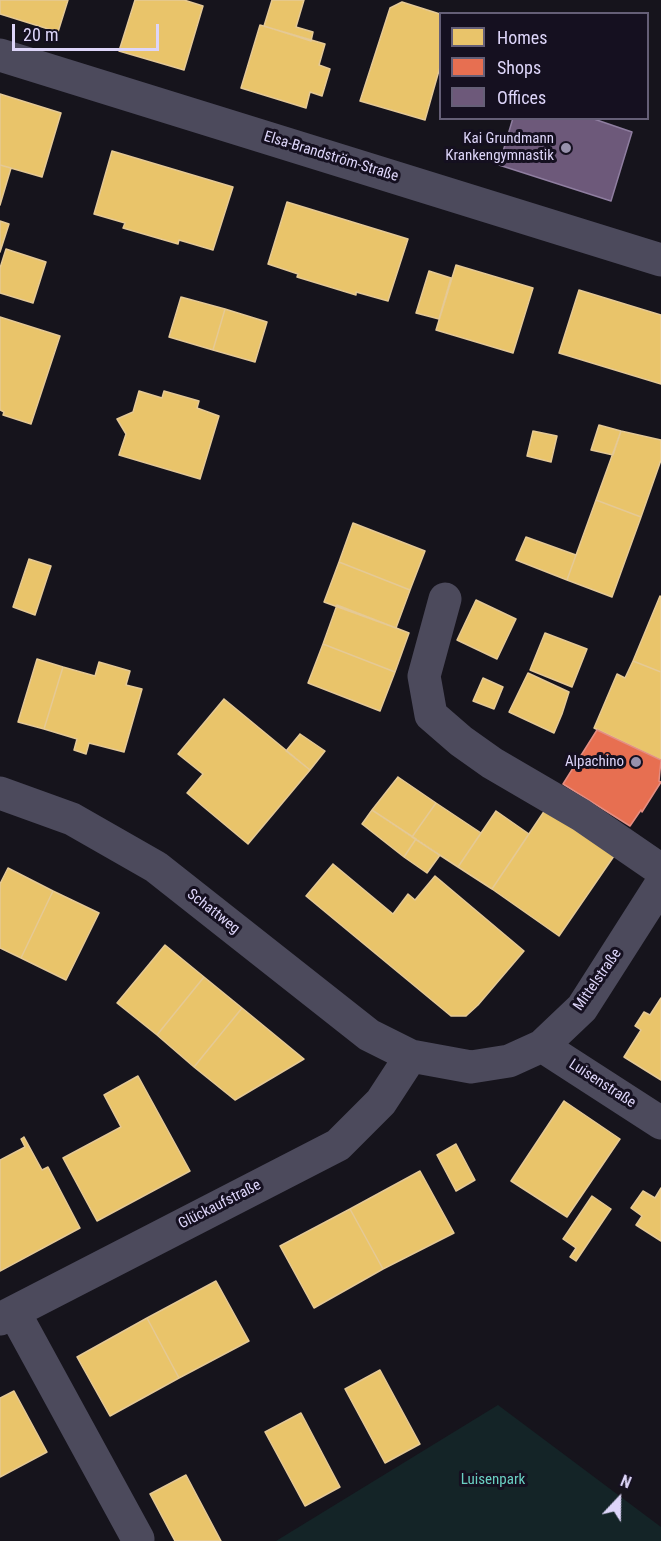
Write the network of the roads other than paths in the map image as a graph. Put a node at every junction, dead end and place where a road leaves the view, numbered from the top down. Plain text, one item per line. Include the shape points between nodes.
1 (0, 55) edge
2 (661, 260) edge
3 (445, 598) dead end
4 (0, 793) edge
5 (661, 870) edge
6 (661, 884) edge
7 (542, 1046) junction
8 (411, 1056) junction
9 (661, 1123) edge
10 (7, 1315) edge
11 (138, 1539) dead end

1 - 2 street, Elsa-Brandström-Straße
3 - 5 street via 424,676 431,715 477,752
4 - 8 street, Schattweg via 72,819 156,867 369,1035
6 - 7 street, Mittelstraße via 582,1008
7 - 8 street, Mittelstraße via 509,1061 471,1067
7 - 9 street, Luisenstraße
8 - 10 street, Glückaufstraße via 381,1102 338,1145
10 - 11 street

